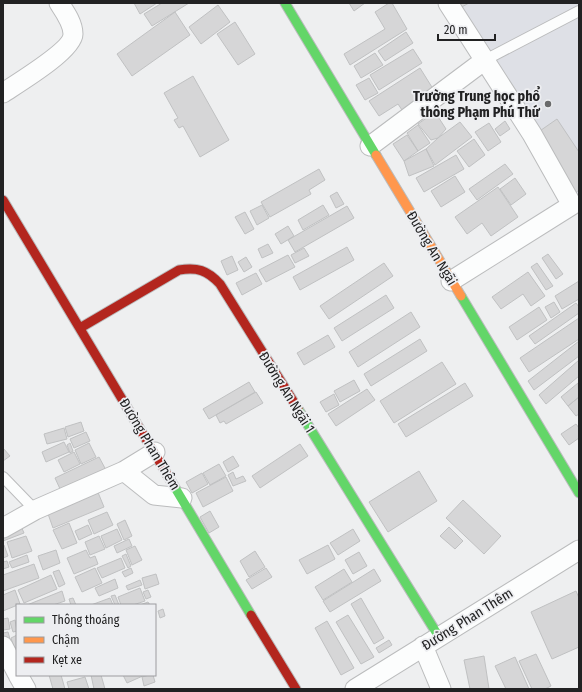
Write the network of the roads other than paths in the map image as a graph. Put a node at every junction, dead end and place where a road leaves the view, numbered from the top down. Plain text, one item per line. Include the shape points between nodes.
1 (59, 3) edge
2 (285, 3) edge
3 (448, 3) edge
4 (579, 11) edge
5 (485, 60) junction
6 (3, 93) edge
7 (370, 146) junction
8 (3, 200) edge
9 (576, 211) edge
10 (451, 281) junction
11 (80, 328) junction
12 (154, 452) junction
13 (124, 471) junction
14 (3, 477) edge
15 (579, 493) edge
16 (182, 498) junction
17 (35, 510) junction
18 (3, 528) edge
19 (579, 550) edge
20 (431, 642) junction
21 (3, 646) edge
22 (16, 670) edge
23 (19, 676) edge
24 (26, 689) edge
25 (296, 689) edge
26 (355, 689) edge
27 (441, 689) edge

1 - 6 street via 73,30 72,41 64,51
2 - 7 street, Đường An Ngãi
3 - 5 street
4 - 5 lane
5 - 7 street
5 - 9 street via 532,134
7 - 10 street, Đường An Ngãi
8 - 11 street, Đường Phan Thêm
9 - 10 street
10 - 15 street, Đường An Ngãi
11 - 12 street, Đường Phan Thêm
11 - 20 street, Đường An Ngãi 1 via 180,270 196,267 209,272 220,284
12 - 13 street
12 - 16 street, Đường Phan Thêm
13 - 16 street via 154,495
13 - 17 street
14 - 17 lane
16 - 25 street, Đường Phan Thêm
17 - 18 street
19 - 20 street, Đường Phan Thêm
20 - 26 street, Đường Phan Thêm
20 - 27 street
21 - 22 street
23 - 24 street

